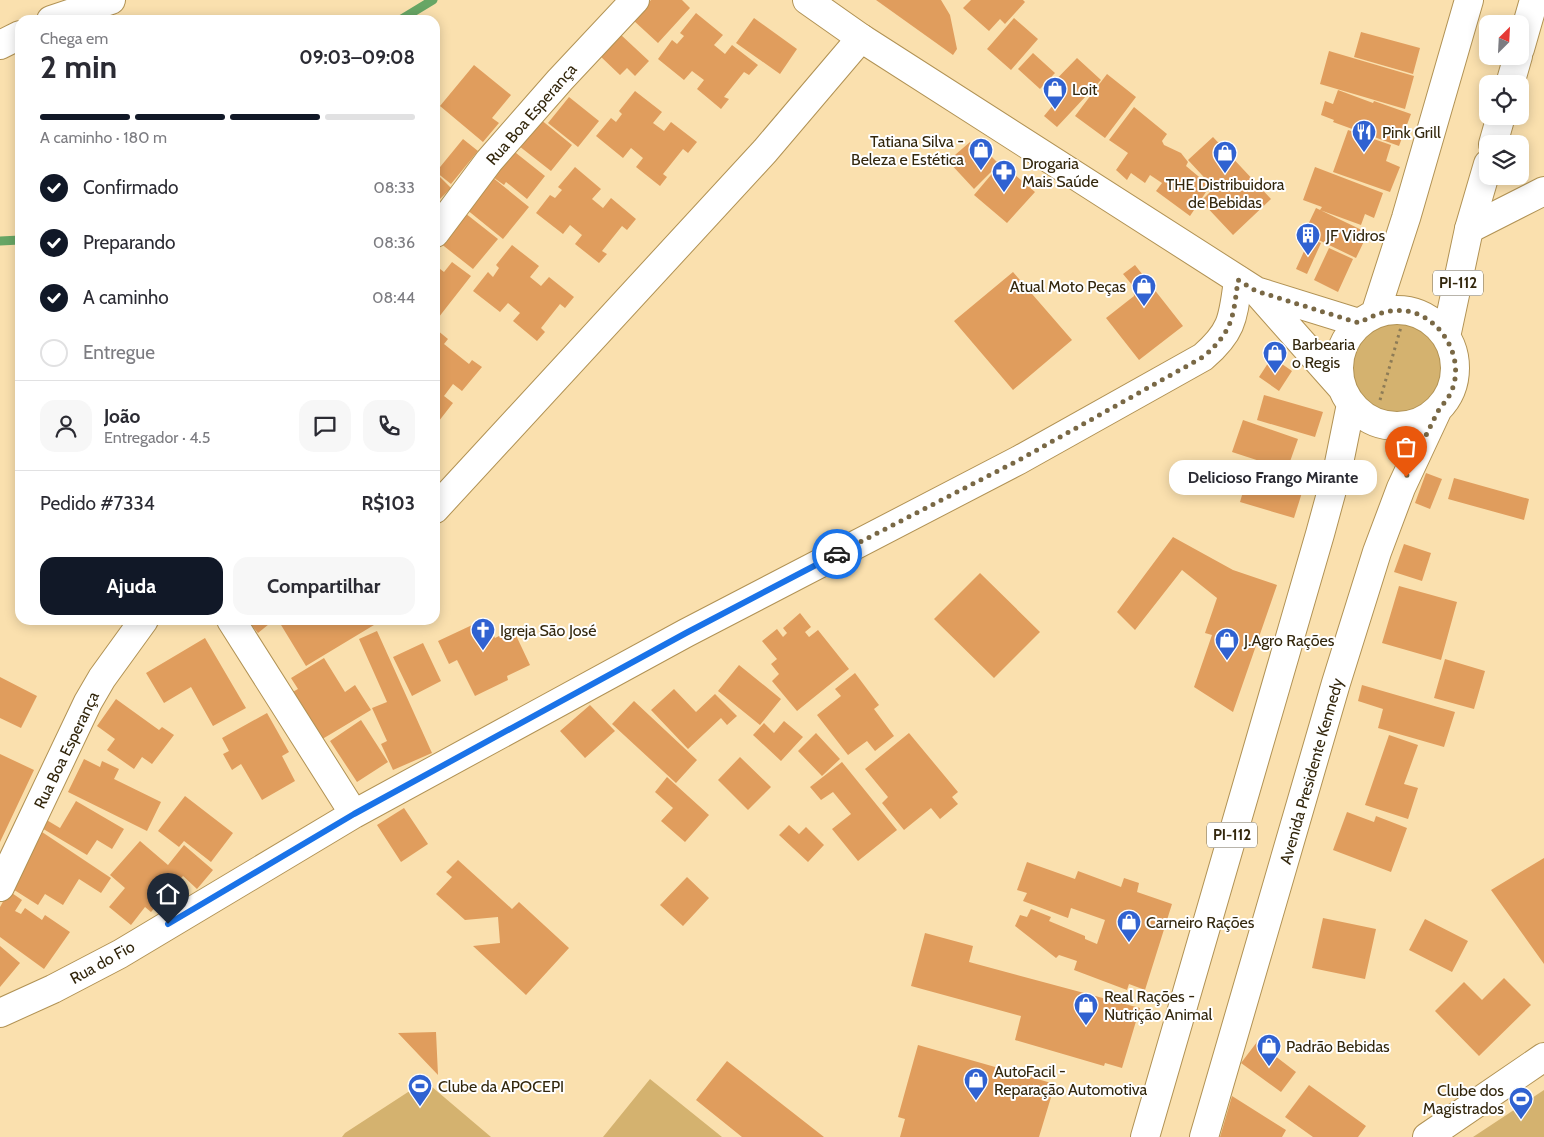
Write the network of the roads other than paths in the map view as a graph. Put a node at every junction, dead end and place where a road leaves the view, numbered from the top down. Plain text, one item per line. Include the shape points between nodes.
1 (111, 0) edge
2 (635, 0) edge
3 (807, 0) edge
4 (1469, 0) edge
5 (1534, 0) edge
6 (66, 15) edge
7 (1529, 18) edge
8 (15, 38) edge
9 (861, 38) junction
10 (0, 45) edge
11 (1482, 185) edge
12 (1544, 191) edge
13 (440, 226) edge
14 (1469, 229) junction
15 (1247, 286) junction
16 (1367, 319) junction
17 (1446, 337) junction
18 (1346, 396) junction
19 (1437, 411) junction
20 (440, 503) edge
21 (140, 625) edge
22 (233, 625) edge
23 (354, 814) junction
24 (0, 886) edge
25 (0, 1013) edge
26 (1544, 1057) edge
27 (1145, 1137) edge
28 (1204, 1137) edge
29 (1427, 1137) edge

1 - 6 main road
2 - 13 main road, Rua Boa Esperança via 489,161
3 - 9 main road
4 - 16 main road, PI-112 via 1406,218
5 - 7 main road
8 - 10 main road
9 - 15 main road
9 - 20 main road via 765,151
11 - 14 main road, PI-112
12 - 14 main road
14 - 17 main road, PI-112
15 - 16 main road
15 - 18 main road, Avenida Presidente Kennedy
15 - 23 main road, Rua do Fio via 1230,327 1203,357 1019,460 686,633
16 - 17 main road, Avenida Presidente Kennedy / PI-112 via 1394,310 1416,313 1433,322
16 - 18 main road, PI-112 via 1348,337 1340,352 1338,370
17 - 19 main road, Avenida Presidente Kennedy / PI-112 via 1455,356 1455,376 1450,395
18 - 19 main road, Avenida Presidente Kennedy / PI-112 via 1373,422 1388,427 1421,422
18 - 27 main road, PI-112 via 1338,468
19 - 28 main road, Avenida Presidente Kennedy / PI-112 via 1401,488 1377,552
21 - 24 main road, Rua Boa Esperança via 88,702
22 - 23 main road
23 - 25 main road, Rua do Fio via 120,954
26 - 29 main road

